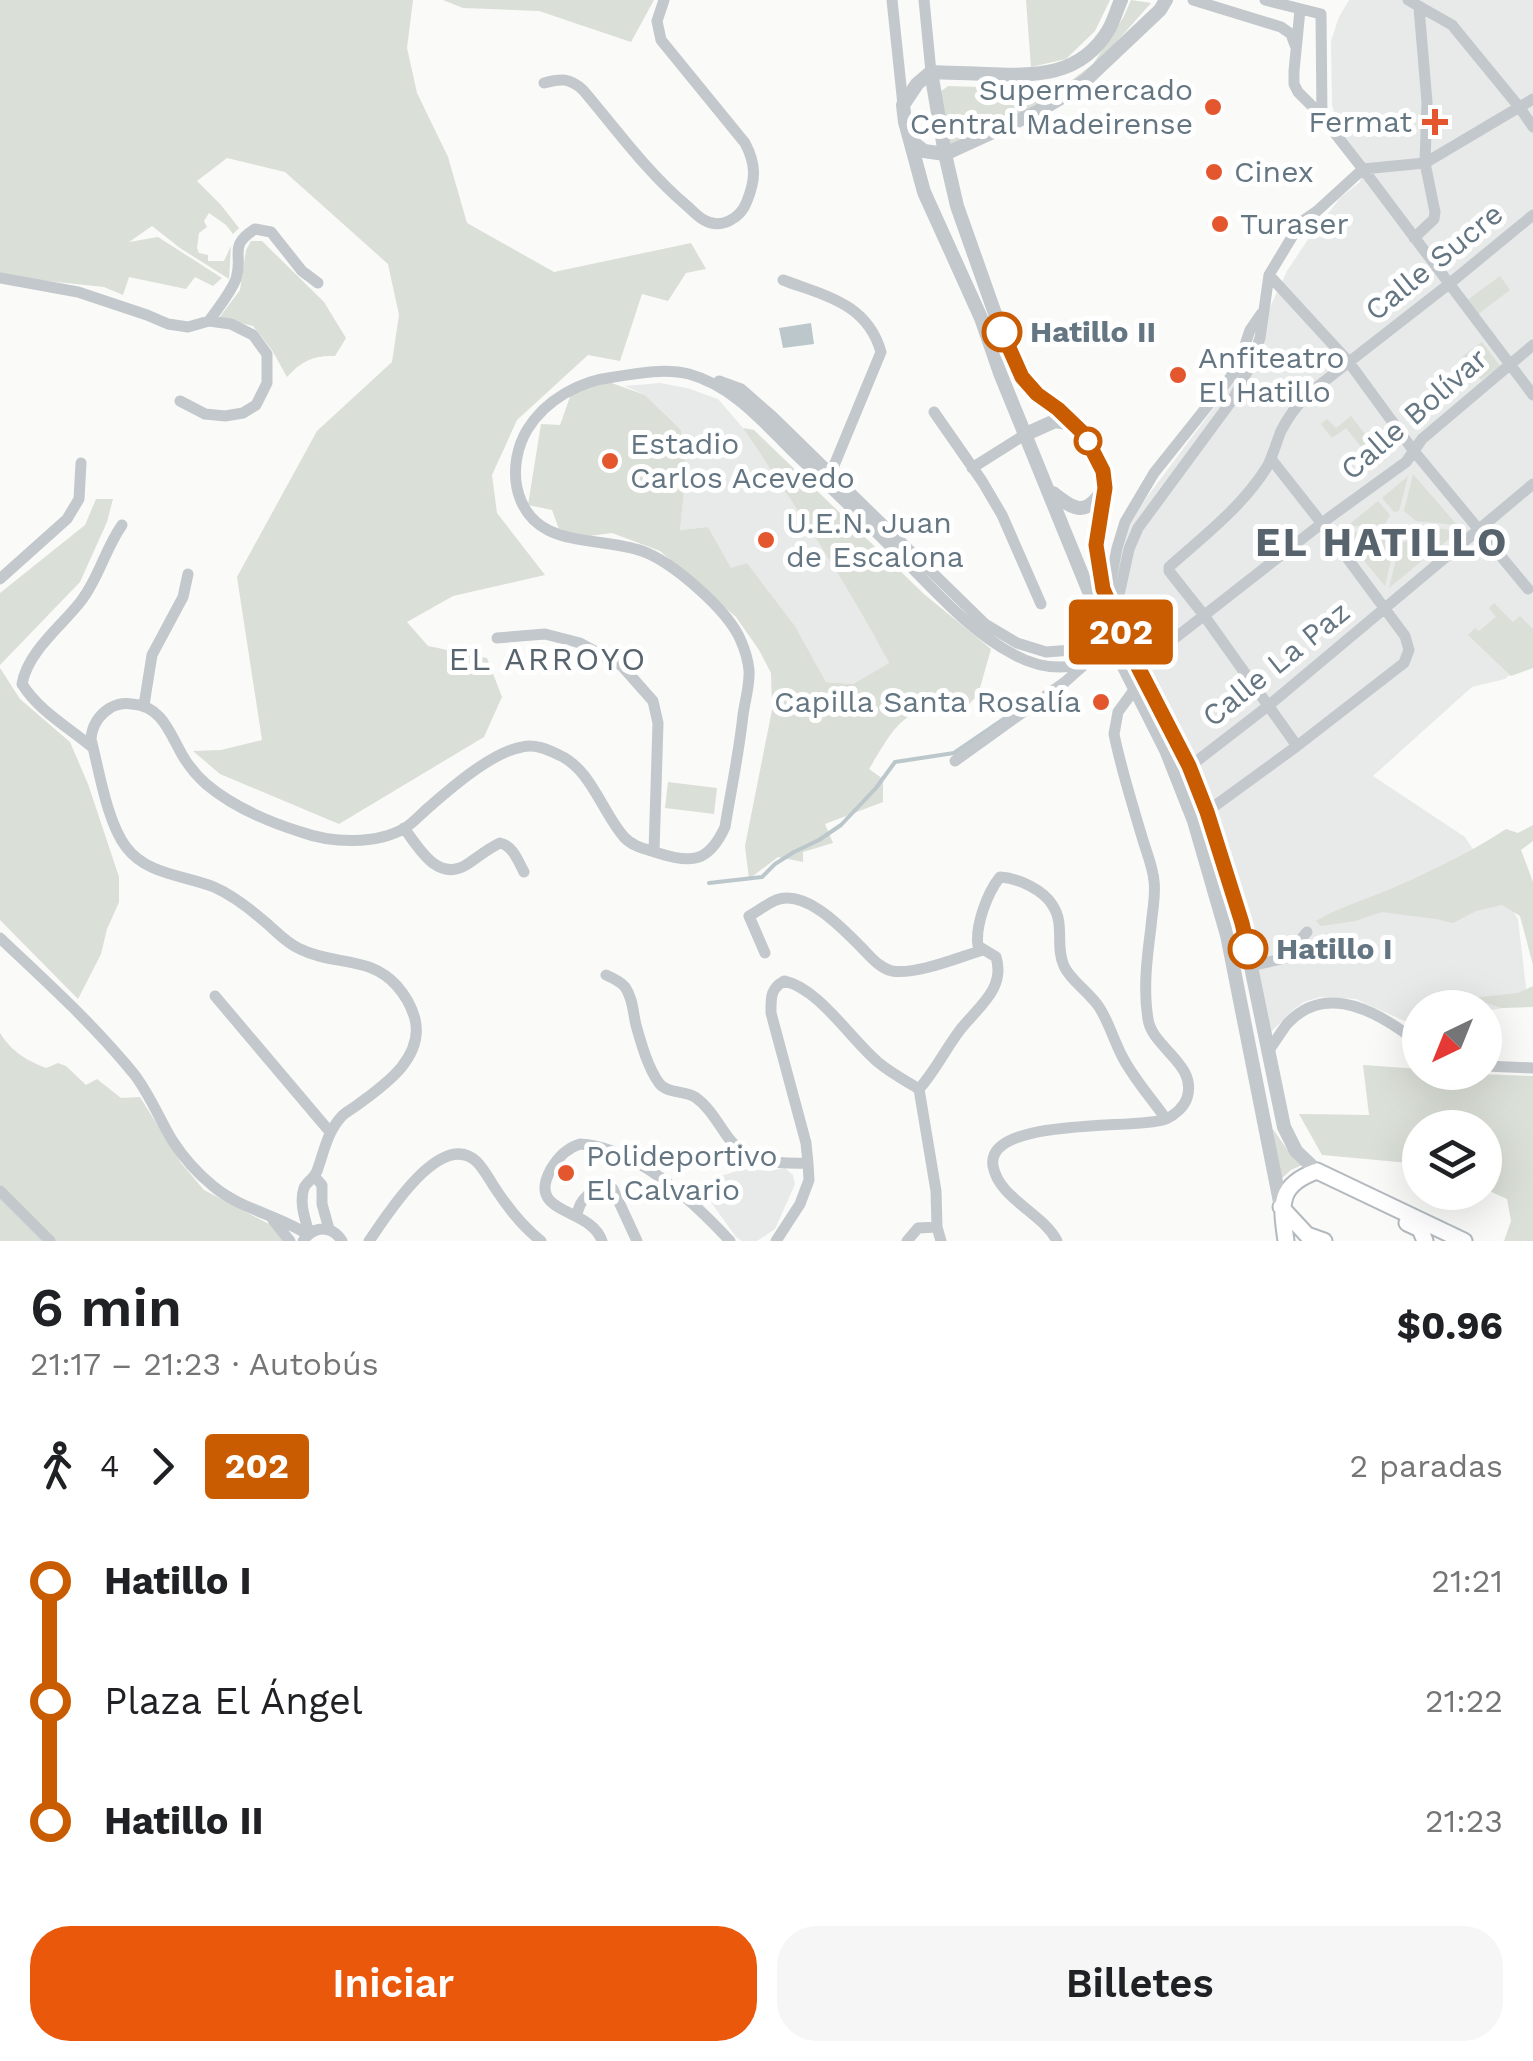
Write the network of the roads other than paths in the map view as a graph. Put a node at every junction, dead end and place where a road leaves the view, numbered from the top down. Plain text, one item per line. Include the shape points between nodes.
1 (664, 0) edge
2 (892, 0) edge
3 (924, 0) edge
4 (1121, 0) edge
5 (1166, 0) edge
6 (1193, 0) edge
7 (1265, 0) edge
8 (1331, 0) edge
9 (1413, 4) edge
10 (1300, 10) junction
11 (1320, 14) junction
12 (1296, 48) junction
13 (932, 72) junction
14 (544, 83) dead end
15 (1533, 99) edge
16 (903, 105) junction
17 (1520, 108) junction
18 (1322, 117) junction
19 (1533, 127) edge
20 (910, 140) junction
21 (966, 146) junction
22 (945, 154) junction
23 (1425, 162) junction
24 (1363, 169) junction
25 (951, 181) junction
26 (957, 206) junction
27 (1533, 215) edge
28 (934, 216) junction
29 (1414, 238) junction
30 (1269, 275) junction
31 (0, 278) edge
32 (783, 280) dead end
33 (318, 284) dead end
34 (1449, 284) junction
35 (1262, 312) junction
36 (209, 321) junction
37 (1533, 345) edge
38 (1348, 362) junction
39 (1509, 364) junction
40 (1533, 395) edge
41 (180, 401) dead end
42 (934, 412) dead end
43 (1075, 424) junction
44 (1026, 434) junction
45 (1413, 450) junction
46 (1271, 460) junction
47 (81, 462) dead end
48 (972, 468) junction
49 (828, 479) junction
50 (1533, 484) edge
51 (1105, 488) junction
52 (1049, 489) junction
53 (1321, 524) junction
54 (122, 525) dead end
55 (1479, 529) junction
56 (188, 574) dead end
57 (0, 580) edge
58 (1528, 589) dead end
59 (1107, 601) junction
60 (1041, 604) dead end
61 (1384, 608) junction
62 (1203, 614) junction
63 (1108, 619) junction
64 (498, 638) dead end
65 (1108, 638) junction
66 (1086, 663) junction
67 (1138, 667) junction
68 (1134, 690) junction
69 (144, 705) junction
70 (1268, 706) junction
71 (1298, 746) junction
72 (93, 748) junction
73 (956, 761) dead end
74 (1189, 766) junction
75 (1207, 812) junction
76 (1194, 821) junction
77 (404, 828) junction
78 (654, 852) junction
79 (524, 872) dead end
80 (1307, 932) dead end
81 (0, 938) edge
82 (984, 950) junction
83 (765, 954) dead end
84 (1251, 966) junction
85 (606, 975) dead end
86 (215, 996) dead end
87 (1402, 1030) edge
88 (1269, 1050) junction
89 (1502, 1067) edge
90 (1533, 1068) edge
91 (920, 1089) junction
92 (1166, 1119) junction
93 (330, 1132) junction
94 (808, 1163) junction
95 (1317, 1171) junction
96 (315, 1177) junction
97 (0, 1191) edge
98 (1282, 1208) junction
99 (270, 1216) junction
100 (577, 1216) junction
101 (937, 1227) junction
102 (329, 1229) junction
103 (1307, 1235) junction
104 (306, 1236) edge
105 (50, 1241) edge
106 (290, 1241) edge
107 (342, 1241) edge
108 (369, 1241) edge
109 (541, 1241) edge
110 (602, 1241) edge
111 (637, 1241) edge
112 (730, 1241) edge
113 (776, 1241) edge
114 (907, 1241) edge
115 (941, 1241) edge
116 (1056, 1241) edge
117 (1286, 1241) edge
118 (1324, 1241) edge
119 (1425, 1241) edge
120 (1464, 1241) edge

1 - 14 street via 657,21 661,40 753,158 754,182 740,215 719,224 705,221 662,184 574,81
2 - 16 street
3 - 13 street
4 - 13 street via 1100,41 1060,70
5 - 21 street via 1073,90
6 - 12 street via 1281,27
7 - 10 street
8 - 11 street
9 - 17 street via 1452,25
9 - 23 street via 1427,102
10 - 11 street
10 - 12 street
11 - 18 street
12 - 18 street via 1294,84
13 - 16 street
13 - 22 street
15 - 17 street
16 - 20 street
17 - 19 street
17 - 23 street
18 - 24 street
20 - 22 street via 924,152
20 - 28 street
21 - 22 street
21 - 25 street
22 - 25 street
23 - 24 street
23 - 29 street via 1435,216
24 - 29 street
24 - 30 street via 1301,222
25 - 26 street
26 - 28 street via 948,219
26 - 43 street via 1022,377
27 - 34 street, Calle Sucre
28 - 44 street
29 - 34 street
30 - 35 street
30 - 38 street
31 - 36 street via 78,292 168,324
32 - 49 street via 848,305 868,322 881,352
33 - 36 street via 271,232 256,229 242,238 237,275
34 - 38 street, Calle Sucre
34 - 39 street
35 - 59 street via 1236,369 1125,522
35 - 63 street via 1260,338 1233,399 1138,528
36 - 41 street via 253,335 267,354 267,384 243,413 205,414
37 - 39 street, Calle Bolívar
38 - 45 street
38 - 46 street, Calle Sucre via 1299,403
39 - 40 street
39 - 45 street, Calle Bolívar
42 - 48 street
43 - 44 street via 1054,421
43 - 51 street via 1103,471
44 - 48 street
44 - 52 street
45 - 53 street, Calle Bolívar
45 - 55 street
46 - 53 street
46 - 62 street, Calle Sucre via 1247,495 1169,567
47 - 57 street via 79,499 67,519
48 - 60 street via 1002,515
49 - 63 street via 1006,638 1037,651 1064,652 1086,644
49 - 66 street via 966,622 1039,665
49 - 78 street via 741,390 685,373 591,380 552,403 520,448 516,482 524,508 545,528 653,556 718,608 740,638 749,687 725,827 707,854 693,860
50 - 55 street, Calle La Paz
51 - 52 street via 1091,506 1078,509
51 - 59 street via 1096,545
52 - 63 street
53 - 61 street
53 - 62 street, Calle Bolívar
54 - 72 street via 89,589 23,675 28,694 47,714
55 - 58 street
55 - 61 street, Calle La Paz
56 - 69 street via 152,656
59 - 63 street
61 - 70 street, Calle La Paz
61 - 71 street via 1405,636 1404,663
62 - 67 street, Calle Bolívar
62 - 70 street
63 - 65 street
63 - 67 street
64 - 78 street via 544,634 580,643 622,666 653,701
65 - 66 street via 1101,654
65 - 68 street
66 - 73 street
67 - 74 street
68 - 76 street
68 - 92 street via 1118,712 1114,734 1154,880 1148,1020 1184,1070 1188,1092 1180,1110
69 - 72 street via 108,709 92,729
69 - 77 street via 168,725 196,775 269,820 334,840
70 - 71 street
70 - 74 street, Calle La Paz
71 - 75 street
72 - 93 street via 111,818 134,856 232,897 297,948 374,968 402,992 416,1022 410,1055
74 - 75 street
75 - 76 street
75 - 84 street
76 - 98 street via 1227,935
77 - 78 street via 475,772 526,746 568,759 622,835
77 - 79 street via 441,869 456,870 500,843
80 - 84 street via 1285,958
81 - 99 street via 132,1073 193,1168 216,1189
82 - 83 street via 894,972 825,912 780,898 749,916
82 - 91 street via 999,966 993,989
82 - 92 street via 976,939 1000,877 1048,899 1059,918 1066,972 1097,1004 1122,1057
84 - 88 street
85 - 94 street via 629,993 660,1084 697,1098 731,1143 754,1158
86 - 93 street
87 - 88 street via 1369,1010 1321,1004 1288,1023
88 - 95 street via 1284,1127
89 - 90 street
91 - 94 street via 879,1063 796,984 776,985 771,1013
91 - 101 street
92 - 116 street via 1023,1134 997,1151 994,1170 1002,1184
93 - 96 street
94 - 113 street via 800,1204
95 - 98 main road via 1294,1182
95 - 119 main road via 1420,1230
95 - 120 main road
96 - 102 street
96 - 104 street via 302,1198
97 - 105 street
98 - 103 main road
98 - 117 main road
99 - 104 street
99 - 106 street
100 - 110 street
100 - 111 street via 584,1198 607,1186
100 - 112 street via 548,1201 547,1183 561,1155 589,1144 658,1177
101 - 114 street via 918,1228
101 - 115 street
102 - 104 street
102 - 107 street
103 - 117 street
103 - 118 main road
108 - 109 street via 430,1165 459,1154 480,1164 508,1208

